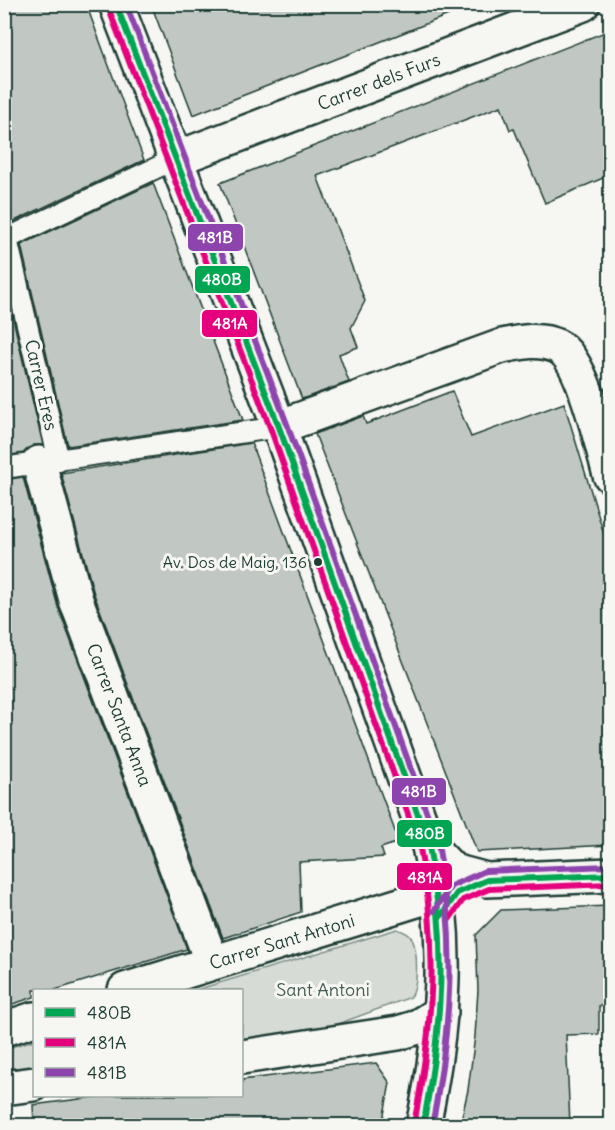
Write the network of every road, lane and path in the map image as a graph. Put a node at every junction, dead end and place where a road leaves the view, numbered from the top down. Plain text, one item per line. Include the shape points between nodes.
1 (116, 4) edge
2 (583, 4) edge
3 (175, 159) junction
4 (6, 239) edge
5 (279, 427) junction
6 (49, 462) junction
7 (4, 468) edge
8 (610, 475) edge
9 (429, 846) junction
10 (610, 875) edge
11 (487, 880) junction
12 (440, 905) junction
13 (212, 963) junction
14 (128, 989) edge
15 (441, 1012) junction
16 (33, 1019) edge
17 (4, 1029) edge
18 (243, 1057) edge
19 (33, 1084) edge
20 (4, 1088) edge
21 (423, 1125) edge

1 - 3 street
2 - 3 street, Carrer dels Furs
3 - 4 lane
3 - 5 street
4 - 6 lane, Carrer Eres
5 - 6 lane
5 - 8 street via 502,346 539,341 559,347 581,377
5 - 9 street
6 - 7 lane
6 - 13 street, Carrer Santa Anna via 76,600
9 - 11 street via 453,871
9 - 12 street
10 - 11 street
11 - 12 street
12 - 13 street, Carrer Sant Antoni
12 - 15 street
13 - 14 street, Carrer Sant Antoni
15 - 18 street via 398,1033
15 - 21 street
16 - 17 street
19 - 20 street

